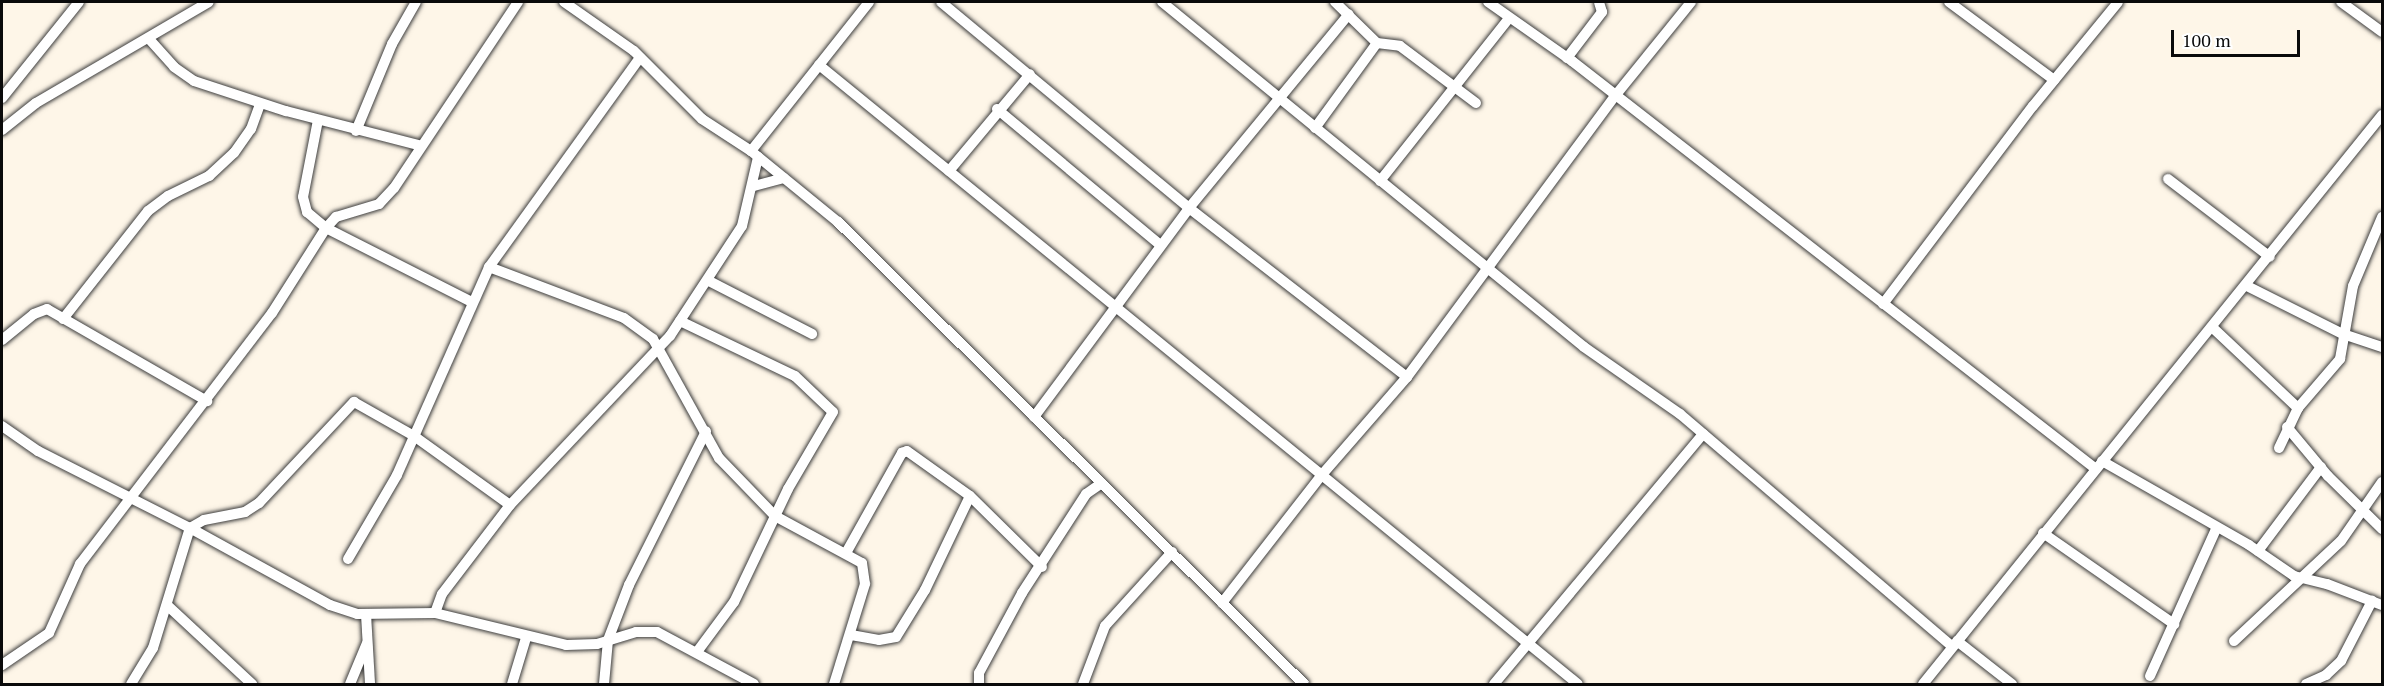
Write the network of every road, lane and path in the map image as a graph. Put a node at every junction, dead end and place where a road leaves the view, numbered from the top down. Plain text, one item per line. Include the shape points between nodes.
1 (79, 2) edge
2 (209, 2) edge
3 (416, 2) edge
4 (518, 2) edge
5 (564, 2) edge
6 (869, 2) edge
7 (941, 2) edge
8 (1162, 2) edge
9 (1335, 2) edge
10 (1488, 2) edge
11 (1599, 2) edge
12 (1691, 2) edge
13 (1949, 2) edge
14 (2118, 2) edge
15 (2341, 2) edge
16 (1349, 14) junction
17 (1509, 18) junction
18 (2382, 32) edge
19 (150, 40) junction
20 (1377, 43) junction
21 (640, 58) junction
22 (1567, 58) junction
23 (819, 65) junction
24 (1030, 74) junction
25 (2054, 80) junction
26 (1455, 85) junction
27 (1615, 96) junction
28 (2, 98) edge
29 (1278, 98) junction
30 (1476, 103) dead end
31 (260, 104) junction
32 (997, 109) junction
33 (2382, 115) edge
34 (318, 120) junction
35 (2373, 127) junction
36 (1315, 128) junction
37 (2, 130) edge
38 (356, 131) junction
39 (2382, 134) edge
40 (422, 146) junction
41 (754, 154) junction
42 (949, 171) junction
43 (784, 178) junction
44 (2168, 179) dead end
45 (1380, 182) junction
46 (754, 186) junction
47 (1189, 208) junction
48 (2382, 217) edge
49 (326, 228) junction
50 (1160, 245) junction
51 (2270, 257) junction
52 (489, 267) junction
53 (1486, 269) junction
54 (709, 281) junction
55 (2247, 286) junction
56 (472, 302) junction
57 (1883, 304) junction
58 (1113, 307) junction
59 (63, 319) junction
60 (680, 321) junction
61 (2214, 328) junction
62 (812, 334) dead end
63 (2343, 334) junction
64 (2, 340) edge
65 (2382, 347) edge
66 (660, 349) junction
67 (1407, 377) junction
68 (207, 401) junction
69 (2298, 408) junction
70 (1034, 417) junction
71 (2, 426) edge
72 (2287, 427) junction
73 (706, 431) junction
74 (1703, 434) junction
75 (414, 436) junction
76 (2279, 448) dead end
77 (2099, 465) junction
78 (2321, 467) junction
79 (1320, 477) junction
80 (2382, 482) edge
81 (1102, 483) junction
82 (970, 496) junction
83 (132, 497) junction
84 (510, 505) junction
85 (2363, 512) junction
86 (775, 516) junction
87 (190, 528) junction
88 (2216, 529) junction
89 (2382, 529) edge
90 (2043, 533) junction
91 (2258, 551) junction
92 (1172, 552) junction
93 (846, 553) junction
94 (348, 559) dead end
95 (1042, 567) junction
96 (2304, 579) junction
97 (1222, 603) junction
98 (2377, 603) edge
99 (168, 606) junction
100 (435, 613) junction
101 (366, 614) junction
102 (2174, 624) junction
103 (851, 635) junction
104 (526, 638) junction
105 (368, 639) junction
106 (608, 640) junction
107 (2234, 641) dead end
108 (1528, 644) junction
109 (1955, 644) junction
110 (697, 652) junction
111 (2, 665) edge
112 (2150, 676) dead end
113 (134, 683) edge
114 (746, 683) edge
115 (252, 684) edge
116 (350, 684) edge
117 (370, 684) edge
118 (512, 684) edge
119 (604, 684) edge
120 (834, 684) edge
121 (979, 684) edge
122 (1083, 684) edge
123 (1304, 684) edge
124 (1494, 684) edge
125 (1578, 684) edge
126 (1923, 684) edge
127 (2012, 684) edge
128 (2306, 684) edge

1 - 28 street
2 - 19 street
3 - 38 street via 392,44
4 - 40 street
5 - 21 street
6 - 23 street
7 - 24 street
8 - 29 street
9 - 16 street
10 - 17 street
11 - 22 street via 1602,12
12 - 27 street
13 - 25 street
14 - 25 street
15 - 18 street
16 - 20 street
16 - 29 street
17 - 22 street
17 - 26 street
19 - 31 street via 184,75
19 - 37 street via 36,103
20 - 26 street via 1400,46
20 - 36 street
21 - 41 street via 694,113
21 - 52 street
22 - 27 street
23 - 41 street
23 - 42 street
24 - 32 street
24 - 47 street
25 - 57 street
26 - 30 street
26 - 45 street
27 - 53 street
27 - 57 street
29 - 36 street
29 - 47 street
31 - 34 street
31 - 59 street via 251,129 234,153 209,176 148,211
32 - 42 street
32 - 50 street
33 - 35 street
34 - 38 street
34 - 49 street via 303,206
35 - 39 street
35 - 51 street
36 - 45 street
38 - 40 street
40 - 49 street via 379,204 336,217
41 - 43 street
41 - 46 street
42 - 58 street
43 - 46 street
43 - 70 street via 838,222
44 - 51 street
45 - 53 street
46 - 54 street via 742,226
47 - 50 street
47 - 67 street
48 - 63 street via 2353,286
49 - 56 street
49 - 68 street via 297,278
50 - 58 street
51 - 55 street
52 - 56 street
52 - 66 street via 624,318 653,339
53 - 67 street
53 - 74 street
54 - 60 street
54 - 62 street
55 - 61 street
55 - 63 street
56 - 75 street
57 - 77 street
58 - 70 street
58 - 79 street
59 - 64 street via 46,309 40,310
59 - 68 street
60 - 66 street
60 - 86 street via 795,376 833,412
61 - 69 street
61 - 77 street
63 - 65 street
63 - 69 street via 2340,359
66 - 73 street
66 - 84 street via 584,423
67 - 79 street
68 - 83 street
69 - 72 street
70 - 81 street
71 - 83 street via 38,451
72 - 76 street
72 - 78 street
73 - 86 street via 719,458
73 - 106 street via 634,575
74 - 108 street
74 - 109 street
75 - 84 street
75 - 87 street via 354,402 259,503 244,512 204,520
75 - 94 street via 380,509
77 - 88 street
77 - 90 street
78 - 85 street
78 - 91 street
79 - 97 street
79 - 108 street
80 - 85 street
81 - 92 street
81 - 95 street via 1086,494
82 - 93 street via 904,451
82 - 95 street
82 - 103 street via 925,590 896,637 879,640
83 - 87 street
83 - 111 street via 80,564 49,633
84 - 100 street via 442,594
85 - 89 street
85 - 96 street
86 - 93 street
86 - 110 street via 734,602
87 - 99 street
87 - 101 street via 319,600
88 - 91 street
88 - 102 street
90 - 102 street
90 - 109 street
91 - 96 street
92 - 97 street
92 - 122 street via 1105,626
93 - 103 street via 862,563 865,570
95 - 121 street via 1022,593 990,651 979,673
96 - 98 street
96 - 107 street
97 - 123 street
98 - 128 street via 2341,661 2326,675
99 - 113 street via 153,648
99 - 115 street
100 - 101 street
100 - 104 street
101 - 105 street
102 - 112 street
103 - 120 street
104 - 106 street via 566,645
104 - 118 street
105 - 116 street
105 - 117 street
106 - 110 street via 636,632 657,632
106 - 119 street
108 - 124 street
108 - 125 street
109 - 126 street
109 - 127 street
110 - 114 street

